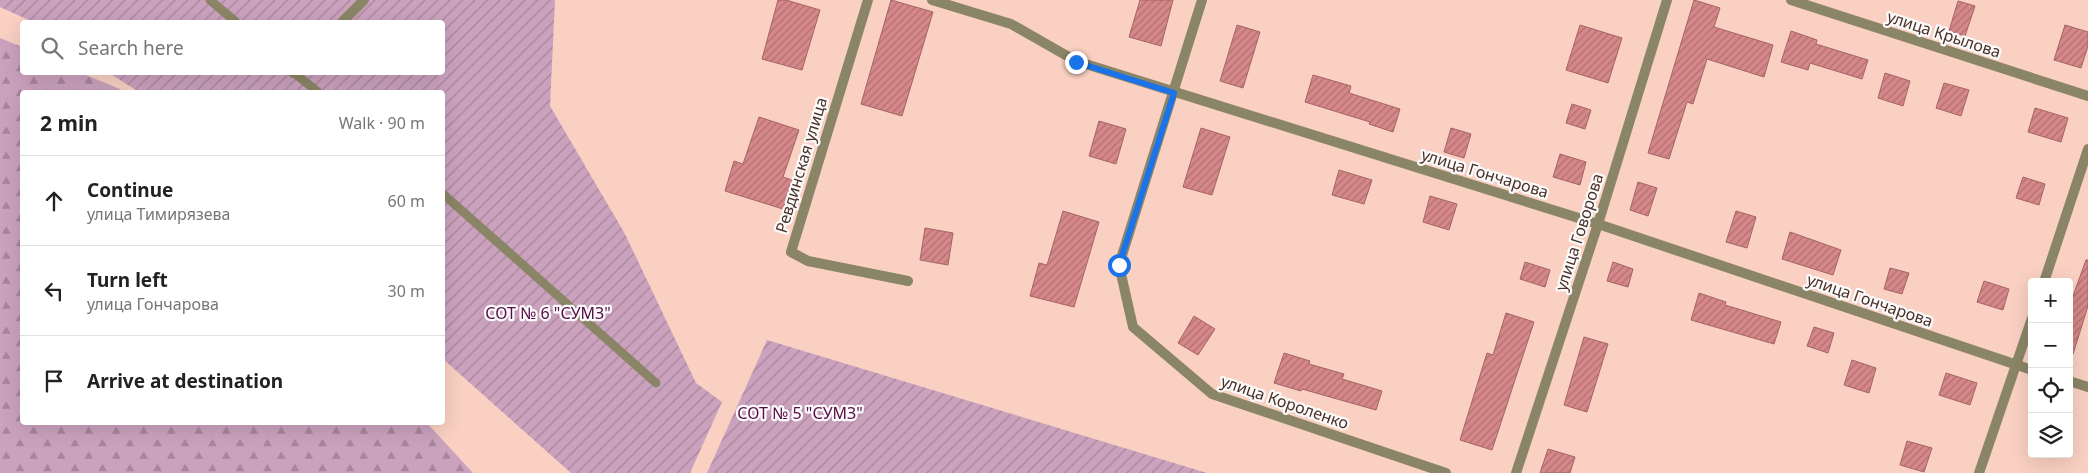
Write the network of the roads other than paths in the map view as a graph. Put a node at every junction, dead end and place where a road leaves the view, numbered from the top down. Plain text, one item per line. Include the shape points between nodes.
1 (210, 0) edge
2 (364, 0) edge
3 (868, 0) edge
4 (932, 0) edge
5 (1202, 0) edge
6 (1667, 0) edge
7 (1791, 0) edge
8 (234, 20) edge
9 (344, 20) edge
10 (296, 75) edge
11 (315, 90) edge
12 (1174, 93) junction
13 (2088, 96) edge
14 (2088, 149) edge
15 (445, 196) edge
16 (1598, 224) junction
17 (2045, 278) edge
18 (908, 281) dead end
19 (2030, 323) edge
20 (2016, 365) junction
21 (2028, 369) edge
22 (2073, 382) edge
23 (656, 383) dead end
24 (2088, 387) edge
25 (1446, 473) edge
26 (1516, 473) edge
27 (1979, 473) edge

1 - 8 lane
2 - 9 street
3 - 18 street, Ревдинская улица via 790,252 808,261
4 - 12 street, улица Гончарова via 1011,24 1076,62
5 - 12 street
6 - 16 street, улица Говорова
7 - 13 street, улица Крылова
10 - 11 lane
12 - 16 street, улица Гончарова
12 - 25 street, улица Короленко via 1119,265 1133,327 1212,394
14 - 17 street
15 - 23 lane
16 - 20 street, улица Гончарова
16 - 26 street, улица Говорова
19 - 20 street
20 - 21 street, улица Гончарова
20 - 27 street
22 - 24 street

